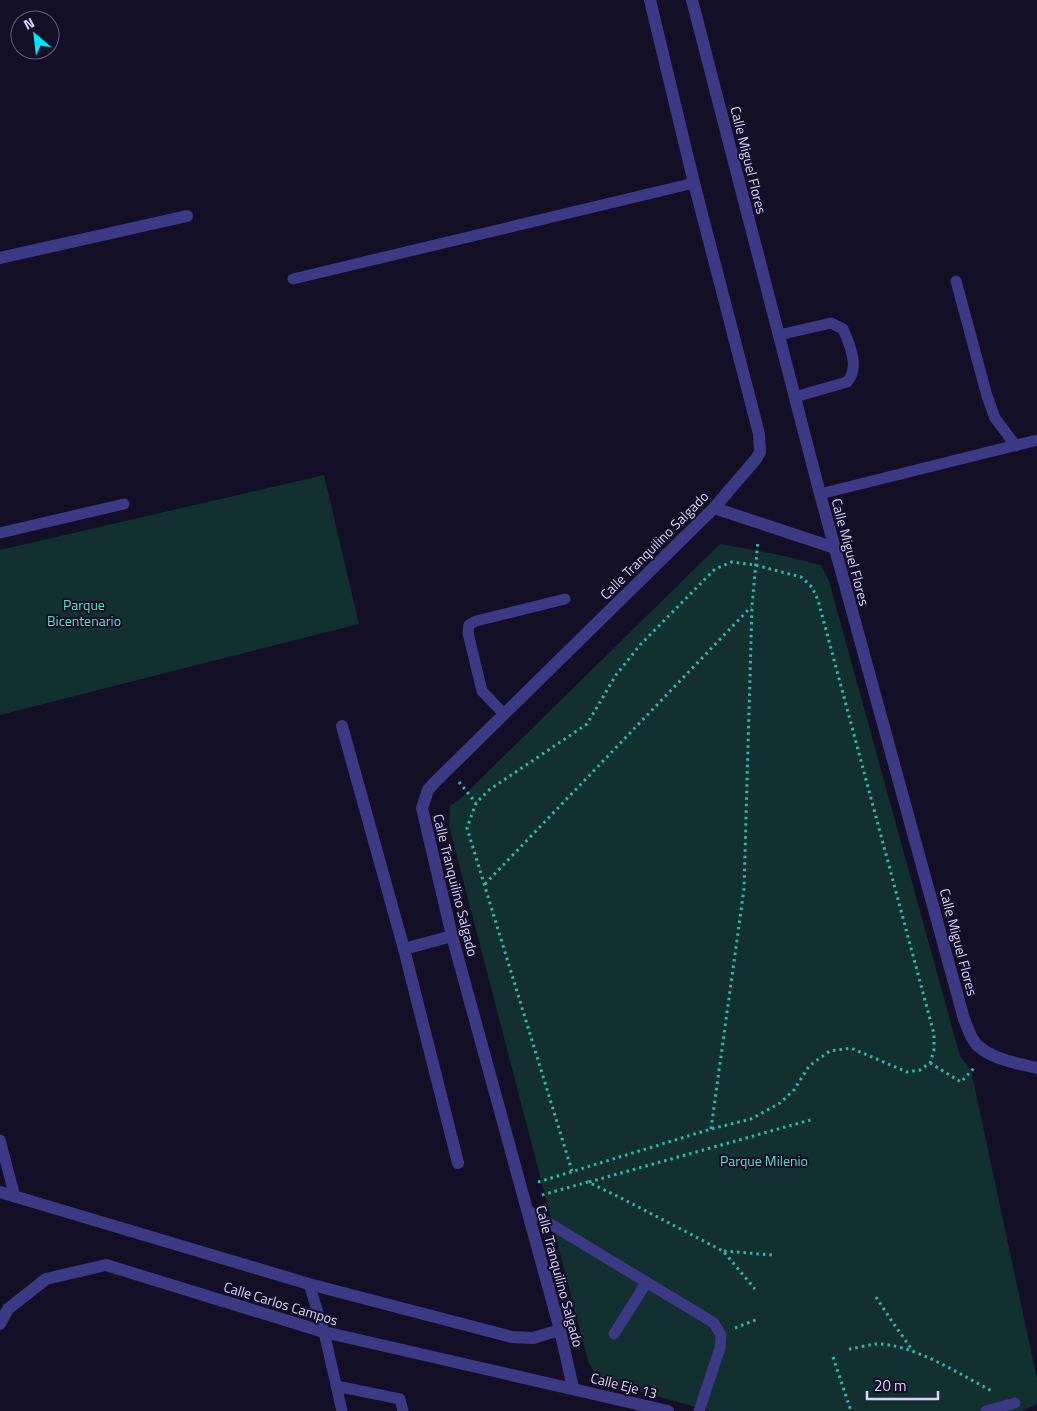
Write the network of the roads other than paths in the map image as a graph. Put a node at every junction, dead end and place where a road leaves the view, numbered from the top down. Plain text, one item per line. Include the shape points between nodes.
1 (650, 0) edge
2 (692, 0) edge
3 (694, 183) junction
4 (188, 216) dead end
5 (0, 258) edge
6 (293, 279) dead end
7 (956, 281) dead end
8 (779, 335) junction
9 (795, 397) junction
10 (1037, 440) edge
11 (1016, 446) junction
12 (820, 494) junction
13 (124, 504) dead end
14 (714, 508) junction
15 (0, 533) edge
16 (834, 548) junction
17 (565, 599) dead end
18 (503, 713) junction
19 (342, 726) dead end
20 (452, 936) junction
21 (404, 949) junction
22 (1037, 1068) edge
23 (0, 1140) edge
24 (458, 1163) dead end
25 (0, 1192) edge
26 (16, 1197) junction
27 (526, 1205) junction
28 (646, 1283) junction
29 (309, 1284) junction
30 (0, 1324) edge
31 (560, 1330) junction
32 (324, 1332) junction
33 (614, 1334) dead end
34 (336, 1386) junction
35 (573, 1388) junction
36 (1015, 1403) road end
37 (342, 1411) edge
38 (403, 1411) edge
39 (668, 1411) edge
40 (699, 1411) edge
41 (986, 1411) edge

1 - 3 street
2 - 8 street, Calle Miguel Flores
3 - 6 lane
3 - 14 street, Calle Tranquilino Salgado via 760,434 760,452
4 - 5 street
7 - 11 lane via 986,396 995,418
8 - 9 street, Calle Miguel Flores
8 - 9 lane via 831,323 843,330 854,363 852,377 847,382
9 - 12 street, Calle Miguel Flores
10 - 11 lane
11 - 12 lane
12 - 16 street, Calle Miguel Flores
13 - 15 lane
14 - 16 street
14 - 18 street, Calle Tranquilino Salgado
16 - 22 street, Calle Miguel Flores via 964,1019 971,1036 989,1053
17 - 18 lane via 469,625 468,633 482,691
18 - 20 street, Calle Tranquilino Salgado via 428,790 422,808
19 - 21 street
20 - 21 street
20 - 27 street, Calle Tranquilino Salgado
21 - 24 street
23 - 26 lane
25 - 26 street, Calle Carlos Campos
26 - 29 street, Calle Carlos Campos
27 - 28 lane
27 - 31 street, Calle Tranquilino Salgado
28 - 33 lane
28 - 40 lane via 714,1324 721,1335 720,1348
29 - 31 street, Calle Carlos Campos via 512,1337 533,1338
29 - 32 lane
30 - 32 street, Calle Carlos Campos via 8,1309 46,1279 106,1265
31 - 35 street, Calle Tranquilino Salgado
32 - 34 lane
32 - 35 street, Calle Carlos Campos
34 - 37 lane
34 - 38 lane via 400,1399
35 - 39 street, Calle Eje 13
36 - 41 lane

